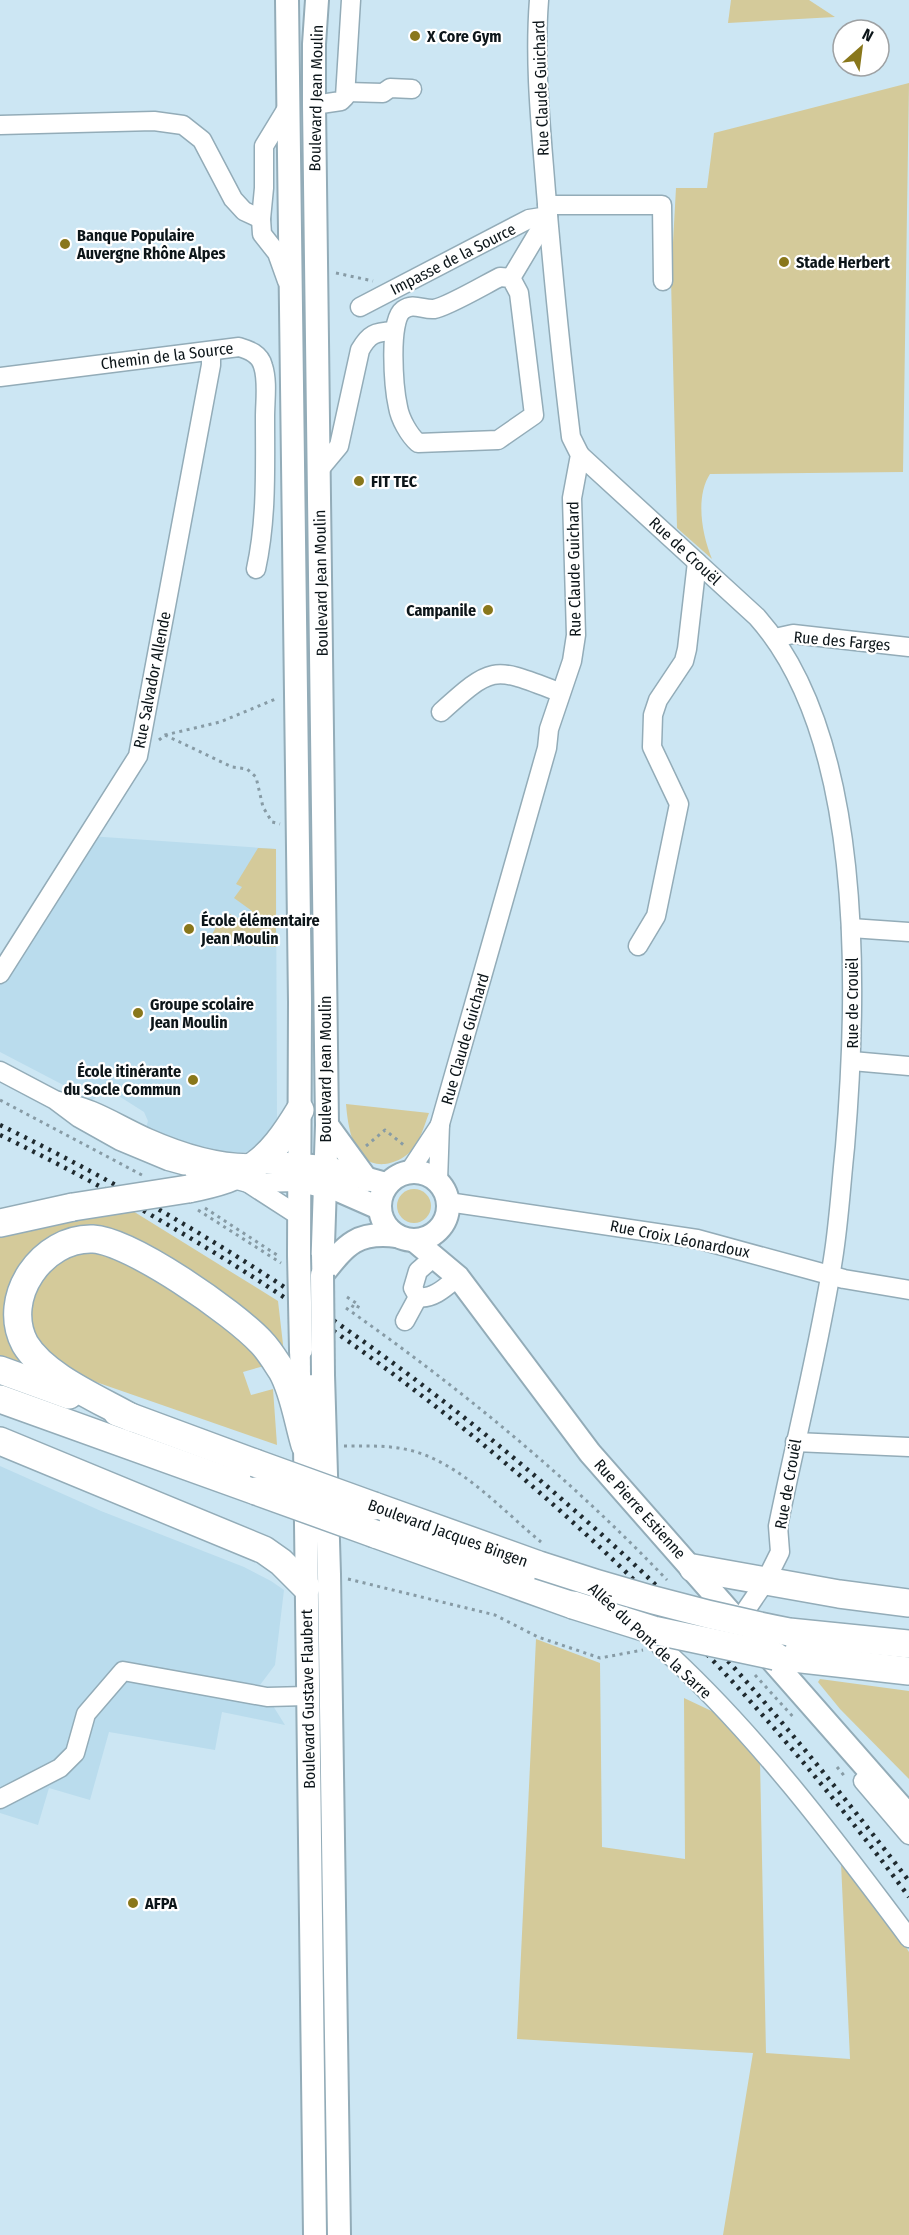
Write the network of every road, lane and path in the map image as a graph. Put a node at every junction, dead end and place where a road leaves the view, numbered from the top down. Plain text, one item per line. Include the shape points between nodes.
1 (287, 0) edge
2 (317, 0) edge
3 (351, 0) edge
4 (539, 0) edge
5 (411, 89) dead end
6 (346, 92) junction
7 (289, 105) junction
8 (314, 105) junction
9 (0, 125) edge
10 (548, 210) junction
11 (261, 219) junction
12 (337, 273) dead end
13 (350, 277) dead end
14 (511, 278) junction
15 (663, 281) dead end
16 (293, 304) junction
17 (360, 307) dead end
18 (393, 331) junction
19 (211, 351) junction
20 (0, 377) edge
21 (580, 455) junction
22 (319, 470) junction
23 (697, 562) junction
24 (256, 569) dead end
25 (776, 638) junction
26 (909, 648) edge
27 (560, 692) junction
28 (296, 695) junction
29 (441, 712) dead end
30 (165, 735) junction
31 (138, 756) junction
32 (299, 831) junction
33 (851, 928) junction
34 (909, 932) edge
35 (638, 946) dead end
36 (0, 974) edge
37 (852, 1060) junction
38 (909, 1066) edge
39 (0, 1071) edge
40 (0, 1100) edge
41 (55, 1100) junction
42 (300, 1110) junction
43 (441, 1124) junction
44 (327, 1125) junction
45 (363, 1148) dead end
46 (410, 1161) junction
47 (299, 1172) junction
48 (246, 1175) junction
49 (325, 1176) junction
50 (146, 1177) dead end
51 (438, 1181) junction
52 (377, 1182) junction
53 (191, 1199) junction
54 (448, 1202) junction
55 (379, 1208) junction
56 (298, 1216) junction
57 (0, 1223) edge
58 (440, 1229) junction
59 (406, 1238) junction
60 (434, 1257) junction
61 (286, 1258) junction
62 (322, 1275) junction
63 (830, 1275) junction
64 (458, 1277) junction
65 (909, 1290) edge
66 (347, 1297) dead end
67 (418, 1297) junction
68 (405, 1321) dead end
69 (0, 1370) edge
70 (0, 1399) edge
71 (132, 1418) junction
72 (0, 1441) edge
73 (795, 1442) junction
74 (315, 1445) junction
75 (909, 1447) edge
76 (541, 1554) junction
77 (693, 1568) junction
78 (318, 1580) junction
79 (765, 1582) junction
80 (670, 1584) dead end
81 (909, 1603) edge
82 (749, 1633) junction
83 (909, 1644) edge
84 (660, 1646) joint
85 (749, 1669) dead end
86 (906, 1672) edge
87 (307, 1696) junction
88 (803, 1727) dead end
89 (835, 1731) junction
90 (832, 1760) dead end
91 (853, 1786) dead end
92 (909, 1797) edge
93 (0, 1799) edge
94 (909, 1816) edge
95 (909, 1835) edge
96 (909, 1938) edge
97 (315, 2235) edge
98 (339, 2235) edge

1 - 7 main road, Boulevard Jean Moulin
2 - 8 main road, Boulevard Jean Moulin
3 - 6 street
4 - 10 street, Rue Claude Guichard via 538,66
5 - 6 street
6 - 8 street via 341,101
7 - 11 street via 264,147
7 - 16 main road, Boulevard Jean Moulin
8 - 22 main road, Boulevard Jean Moulin
9 - 11 street via 154,121 183,125 202,140 233,199 244,211
10 - 14 street
10 - 15 street, Impasse de la Source via 662,205
10 - 17 street, Impasse de la Source
10 - 21 street, Rue Claude Guichard via 571,438
11 - 16 street via 262,234 277,253
12 - 13 path
14 - 18 street via 500,277 435,309 404,309 395,318
14 - 18 street via 519,293 534,415 498,440 424,444 411,436 398,409
16 - 28 main road, Boulevard Jean Moulin
18 - 22 street via 368,336 360,350 339,446
19 - 20 street, Chemin de la Source
19 - 24 street, Chemin de la Source via 239,347 259,357 263,365 263,530
19 - 31 street, Rue Salvador Allende
21 - 23 street, Rue de Crouël
21 - 27 street, Rue Claude Guichard via 572,498 576,635 572,661
22 - 44 main road, Boulevard Jean Moulin
23 - 25 street, Rue de Crouël
23 - 35 street via 684,661 658,700 653,715 652,747 679,804 656,916
25 - 26 street, Rue des Farges via 793,634
25 - 33 street, Rue de Crouël via 818,729 834,791
27 - 29 street via 495,673 477,679
27 - 43 street, Rue Claude Guichard
28 - 30 path via 271,699 220,722
28 - 32 main road, Boulevard Jean Moulin
30 - 31 path
30 - 32 path via 232,767 247,770 256,777 263,807 272,822
31 - 36 street, Rue Salvador Allende
32 - 42 main road, Boulevard Jean Moulin
33 - 34 street
33 - 37 street, Rue de Crouël
37 - 38 street
37 - 63 street, Rue de Crouël
39 - 41 street
40 - 50 path
41 - 48 street via 79,1118 143,1151
41 - 48 street via 84,1106 148,1138 196,1155 238,1164
42 - 47 main road, Boulevard Jean Moulin
42 - 48 highway via 282,1139
43 - 46 street, Rue Claude Guichard
43 - 51 street, Rue Claude Guichard
44 - 49 main road, Boulevard Jean Moulin
44 - 52 main road
45 - 46 path via 385,1130
46 - 51 main road
46 - 52 main road via 401,1174
47 - 48 main road
47 - 49 main road
47 - 56 main road, Boulevard Gustave Flaubert
48 - 53 highway
48 - 56 street
49 - 52 main road
49 - 55 main road
49 - 62 main road, Boulevard Gustave Flaubert
51 - 54 main road
52 - 55 main road
53 - 57 highway, bridge via 73,1207
53 - 61 path
53 - 61 path
54 - 58 main road
54 - 63 street, Rue Croix Léonardoux via 697,1239
55 - 59 main road via 384,1224
56 - 61 main road, Boulevard Gustave Flaubert
58 - 59 main road via 433,1235
58 - 64 main road, Rue Pierre Estienne
59 - 60 main road, Rue Pierre Estienne
59 - 62 main road via 366,1235 340,1252
60 - 64 main road, Rue Pierre Estienne
60 - 67 street via 418,1271 413,1288
61 - 74 main road, Boulevard Gustave Flaubert, bridge
62 - 74 main road, Boulevard Gustave Flaubert, bridge via 323,1375
63 - 65 street, Rue Croix Léonardoux
63 - 73 street, Rue de Crouël
64 - 67 street via 438,1292
64 - 77 main road, Rue Pierre Estienne via 590,1453
66 - 80 path via 359,1305 357,1309 348,1306 531,1453
67 - 68 street
69 - 71 highway, Boulevard Jacques Bingen
70 - 86 highway, Boulevard Jacques Bingen, bridge via 573,1605 653,1630 728,1648 824,1664
71 - 74 highway via 48,1370 25,1343 18,1303 23,1286 42,1257 70,1241 91,1239 122,1247 234,1317 262,1343 283,1374
71 - 76 highway, Boulevard Jacques Bingen, bridge via 374,1506
72 - 78 highway via 264,1550
73 - 75 street
73 - 79 street, Rue de Crouël via 778,1526 780,1552
74 - 76 path via 379,1446 409,1450 436,1460 465,1479
74 - 78 main road, Boulevard Gustave Flaubert
76 - 83 highway, Boulevard Jacques Bingen, bridge via 642,1599 709,1616 789,1632
77 - 79 highway
77 - 82 main road, Rue Pierre Estienne
78 - 84 path via 495,1615 538,1637 600,1658
78 - 87 main road, Boulevard Gustave Flaubert
78 - 98 main road, Boulevard Gustave Flaubert
79 - 81 highway
79 - 82 street, Rue de Crouël via 746,1610
82 - 89 main road, Rue Pierre Estienne
84 - 96 street, Allée du Pont de la Sarre via 789,1782
85 - 88 path
87 - 93 street via 267,1697 123,1671 86,1714 75,1753 60,1768
87 - 97 main road, Boulevard Gustave Flaubert
89 - 92 main road, Rue Pierre Estienne via 855,1743
89 - 94 main road, Rue Pierre Estienne
89 - 95 street, Rue Pierre Estienne via 842,1756
90 - 91 path

